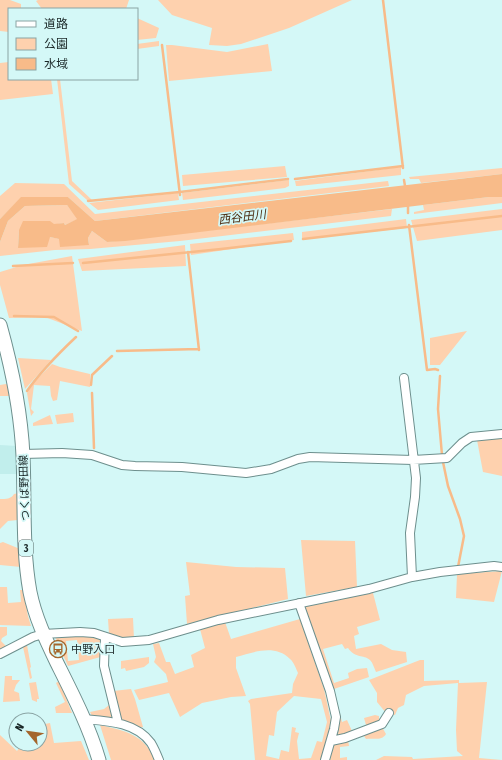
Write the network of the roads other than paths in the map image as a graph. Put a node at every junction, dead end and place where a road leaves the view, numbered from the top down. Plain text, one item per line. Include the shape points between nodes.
1 (0, 325) edge
2 (404, 378) dead end
3 (502, 434) edge
4 (23, 454) junction
5 (413, 460) junction
6 (502, 567) edge
7 (412, 577) junction
8 (299, 603) junction
9 (43, 634) junction
10 (105, 638) junction
11 (0, 654) edge
12 (389, 713) dead end
13 (84, 719) junction
14 (118, 723) junction
15 (331, 741) junction
16 (99, 760) edge
17 (159, 760) edge
18 (325, 760) edge

1 - 4 main road, つくば野田線 / 3 via 14,376
2 - 5 street
3 - 5 street via 471,437 447,458
4 - 5 street via 92,455 122,465 246,473 271,469 310,457
4 - 9 main road, つくば野田線 / 3 via 28,575 30,593
5 - 7 street via 416,497 410,533
6 - 7 street
7 - 8 street via 369,589
8 - 10 street via 218,620 149,640 122,642
8 - 15 street via 330,691 336,717
9 - 10 street via 80,632 94,633
9 - 11 street
9 - 13 main road, つくば野田線 / 3
10 - 14 street via 104,666
12 - 15 street via 382,724
13 - 14 street
13 - 16 main road, つくば野田線 / 3
14 - 17 street via 125,724 150,742
15 - 18 street

